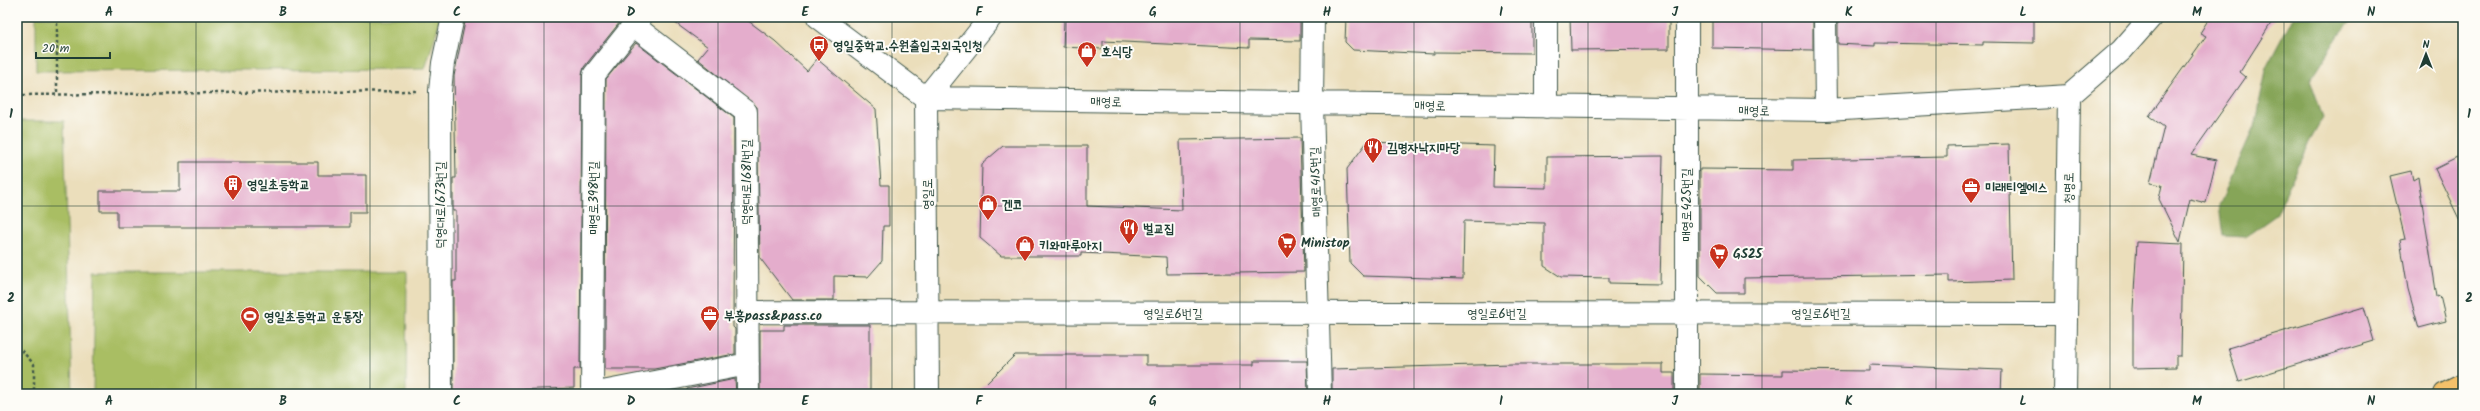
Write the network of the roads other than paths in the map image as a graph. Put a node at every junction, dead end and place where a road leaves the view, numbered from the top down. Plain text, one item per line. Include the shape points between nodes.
1 (453, 17) edge
2 (818, 17) edge
3 (991, 17) edge
4 (1313, 17) edge
5 (1546, 17) edge
6 (1687, 17) edge
7 (1826, 17) edge
8 (2150, 17) edge
9 (636, 21) edge
10 (2069, 96) junction
11 (926, 98) junction
12 (1312, 104) junction
13 (1546, 107) junction
14 (1687, 109) junction
15 (1826, 110) junction
16 (747, 312) junction
17 (928, 312) junction
18 (1319, 313) junction
19 (1687, 313) junction
20 (2066, 314) junction
21 (748, 364) junction
22 (2463, 385) edge
23 (441, 394) edge
24 (592, 394) edge
25 (748, 394) edge
26 (928, 394) edge
27 (1320, 394) edge
28 (1687, 394) edge
29 (2065, 394) edge
30 (2444, 394) edge

1 - 23 street, 덕영대로1673번길 via 440,91
2 - 11 street
3 - 11 street
4 - 12 street, 매영로415번길
5 - 13 street
6 - 14 street, 매영로425번길
7 - 15 street
8 - 10 street via 2122,50
9 - 16 street, 덕영대로1681번길 via 746,112
9 - 24 street, 매영로398번길 via 594,76
10 - 15 street, 매영로
10 - 20 street, 청명로
11 - 12 street, 매영로
11 - 17 street, 영일로
12 - 13 street, 매영로
12 - 18 street, 매영로415번길
13 - 14 street, 매영로
14 - 15 street, 매영로
14 - 19 street, 매영로425번길
16 - 17 street, 영일로6번길
16 - 21 street, 덕영대로1681번길
17 - 18 street, 영일로6번길
17 - 26 street, 영일로
18 - 19 street, 영일로6번길
18 - 27 street, 매영로415번길
19 - 20 street, 영일로6번길
19 - 28 street, 매영로425번길
20 - 29 street, 청명로
21 - 24 street
21 - 25 street, 덕영대로1681번길
22 - 30 main road

